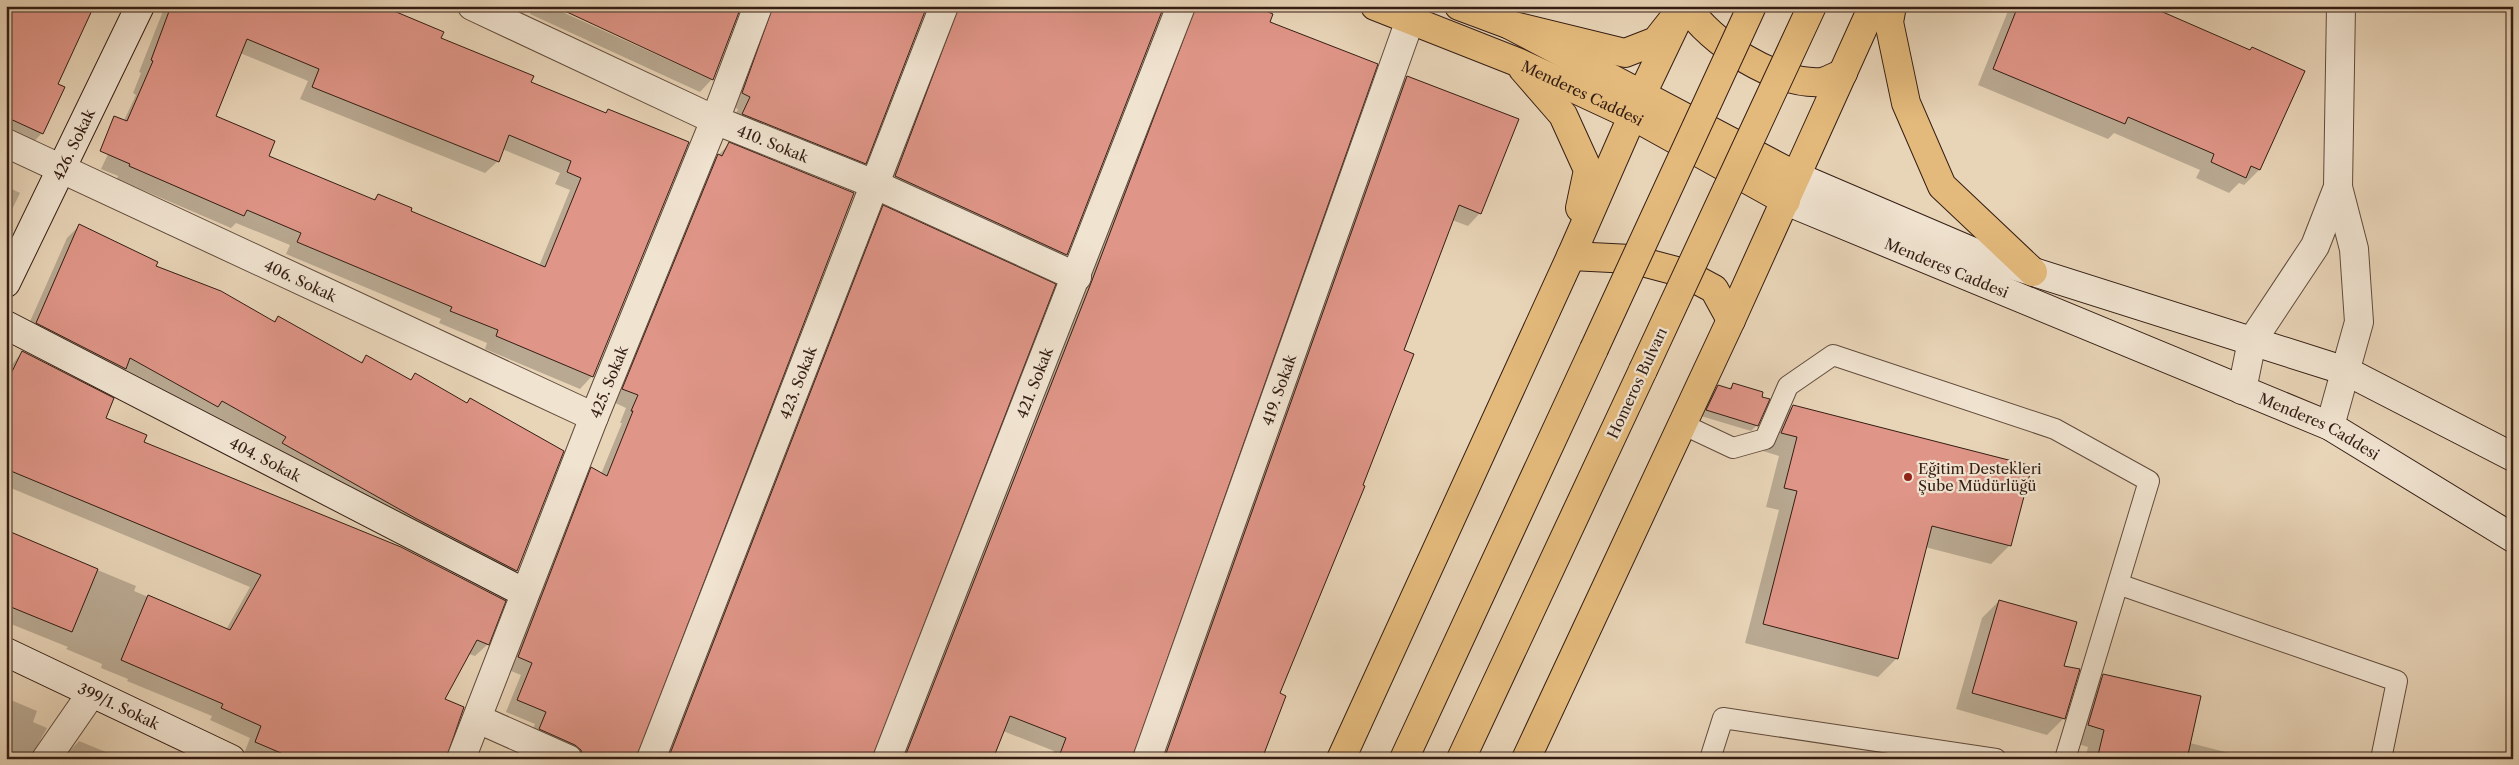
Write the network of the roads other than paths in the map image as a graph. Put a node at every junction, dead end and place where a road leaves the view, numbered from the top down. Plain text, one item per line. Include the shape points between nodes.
1 (140, 6) edge
2 (472, 6) edge
3 (758, 6) edge
4 (944, 6) edge
5 (1181, 6) edge
6 (1375, 6) edge
7 (1459, 6) edge
8 (1685, 6) edge
9 (1752, 6) edge
10 (1812, 6) edge
11 (1873, 6) edge
12 (1892, 6) edge
13 (2341, 6) edge
14 (1410, 20) junction
15 (1510, 25) junction
16 (1517, 62) junction
17 (1842, 73) junction
18 (1637, 105) junction
19 (715, 120) junction
20 (6, 143) edge
21 (61, 168) junction
22 (1796, 176) junction
23 (874, 184) junction
24 (2338, 187) junction
25 (1786, 201) junction
26 (1571, 256) junction
27 (2033, 272) junction
28 (1077, 277) junction
29 (6, 283) edge
30 (1731, 320) junction
31 (6, 325) edge
32 (2252, 341) junction
33 (2346, 371) junction
34 (2242, 390) junction
35 (594, 417) junction
36 (1682, 424) junction
37 (2330, 426) junction
38 (2513, 457) edge
39 (2513, 538) edge
40 (2118, 584) junction
41 (525, 593) junction
42 (6, 652) edge
43 (91, 694) junction
44 (478, 719) junction
45 (46, 759) edge
46 (230, 759) edge
47 (461, 759) edge
48 (568, 759) edge
49 (651, 759) edge
50 (887, 759) edge
51 (1146, 759) edge
52 (1340, 759) edge
53 (1404, 759) edge
54 (1460, 759) edge
55 (1526, 759) edge
56 (1710, 759) edge
57 (1996, 759) edge
58 (2065, 759) edge
59 (2381, 759) edge

1 - 21 street, 426. Sokak
2 - 19 street, 410. Sokak
3 - 19 street, 425. Sokak
4 - 23 street, 423. Sokak
5 - 28 street, 421. Sokak
6 - 14 main road, Menderes Caddesi
7 - 15 main road
8 - 15 main road via 1656,41 1625,53
8 - 17 main road via 1708,33 1754,63 1801,80 1822,82
8 - 18 main road
9 - 53 main road, bridge
10 - 54 main road, Homeros Bulvarı, bridge
11 - 17 main road
12 - 27 main road via 1889,22 1906,103 1942,186
13 - 24 street
14 - 16 main road, Menderes Caddesi
14 - 51 street, 419. Sokak
15 - 18 main road
16 - 18 main road, Menderes Caddesi
16 - 26 main road via 1563,115 1588,170
17 - 22 main road
18 - 22 main road
18 - 25 main road, Menderes Caddesi
18 - 26 main road
19 - 23 street, 410. Sokak
19 - 35 street, 425. Sokak
20 - 21 street, 406. Sokak
21 - 29 street, 426. Sokak
21 - 35 street, 406. Sokak
22 - 25 main road
22 - 27 street, Menderes Caddesi via 1982,256
23 - 28 street, 410. Sokak
23 - 49 street, 423. Sokak
24 - 32 street via 2315,246
24 - 33 street via 2354,248 2359,322
25 - 30 main road
25 - 34 street, Menderes Caddesi
26 - 30 main road via 1630,259 1684,272 1714,289
26 - 52 main road
27 - 32 street, Menderes Caddesi
28 - 50 street, 421. Sokak
30 - 36 main road
31 - 41 street, 404. Sokak
32 - 33 street, Menderes Caddesi
32 - 34 street
33 - 37 street
33 - 38 street, Menderes Caddesi
34 - 37 street, Menderes Caddesi
35 - 41 street, 425. Sokak
36 - 40 lane via 1733,448 1764,439 1788,386 1833,355 2055,429 2149,481
36 - 55 main road
37 - 39 street, Menderes Caddesi
40 - 58 lane
40 - 59 lane via 2397,681
41 - 44 street, 425. Sokak
42 - 43 street, 399/1. Sokak
43 - 45 street
43 - 46 street, 399/1. Sokak
44 - 47 street, 425. Sokak
44 - 48 street
56 - 57 lane via 1723,718

